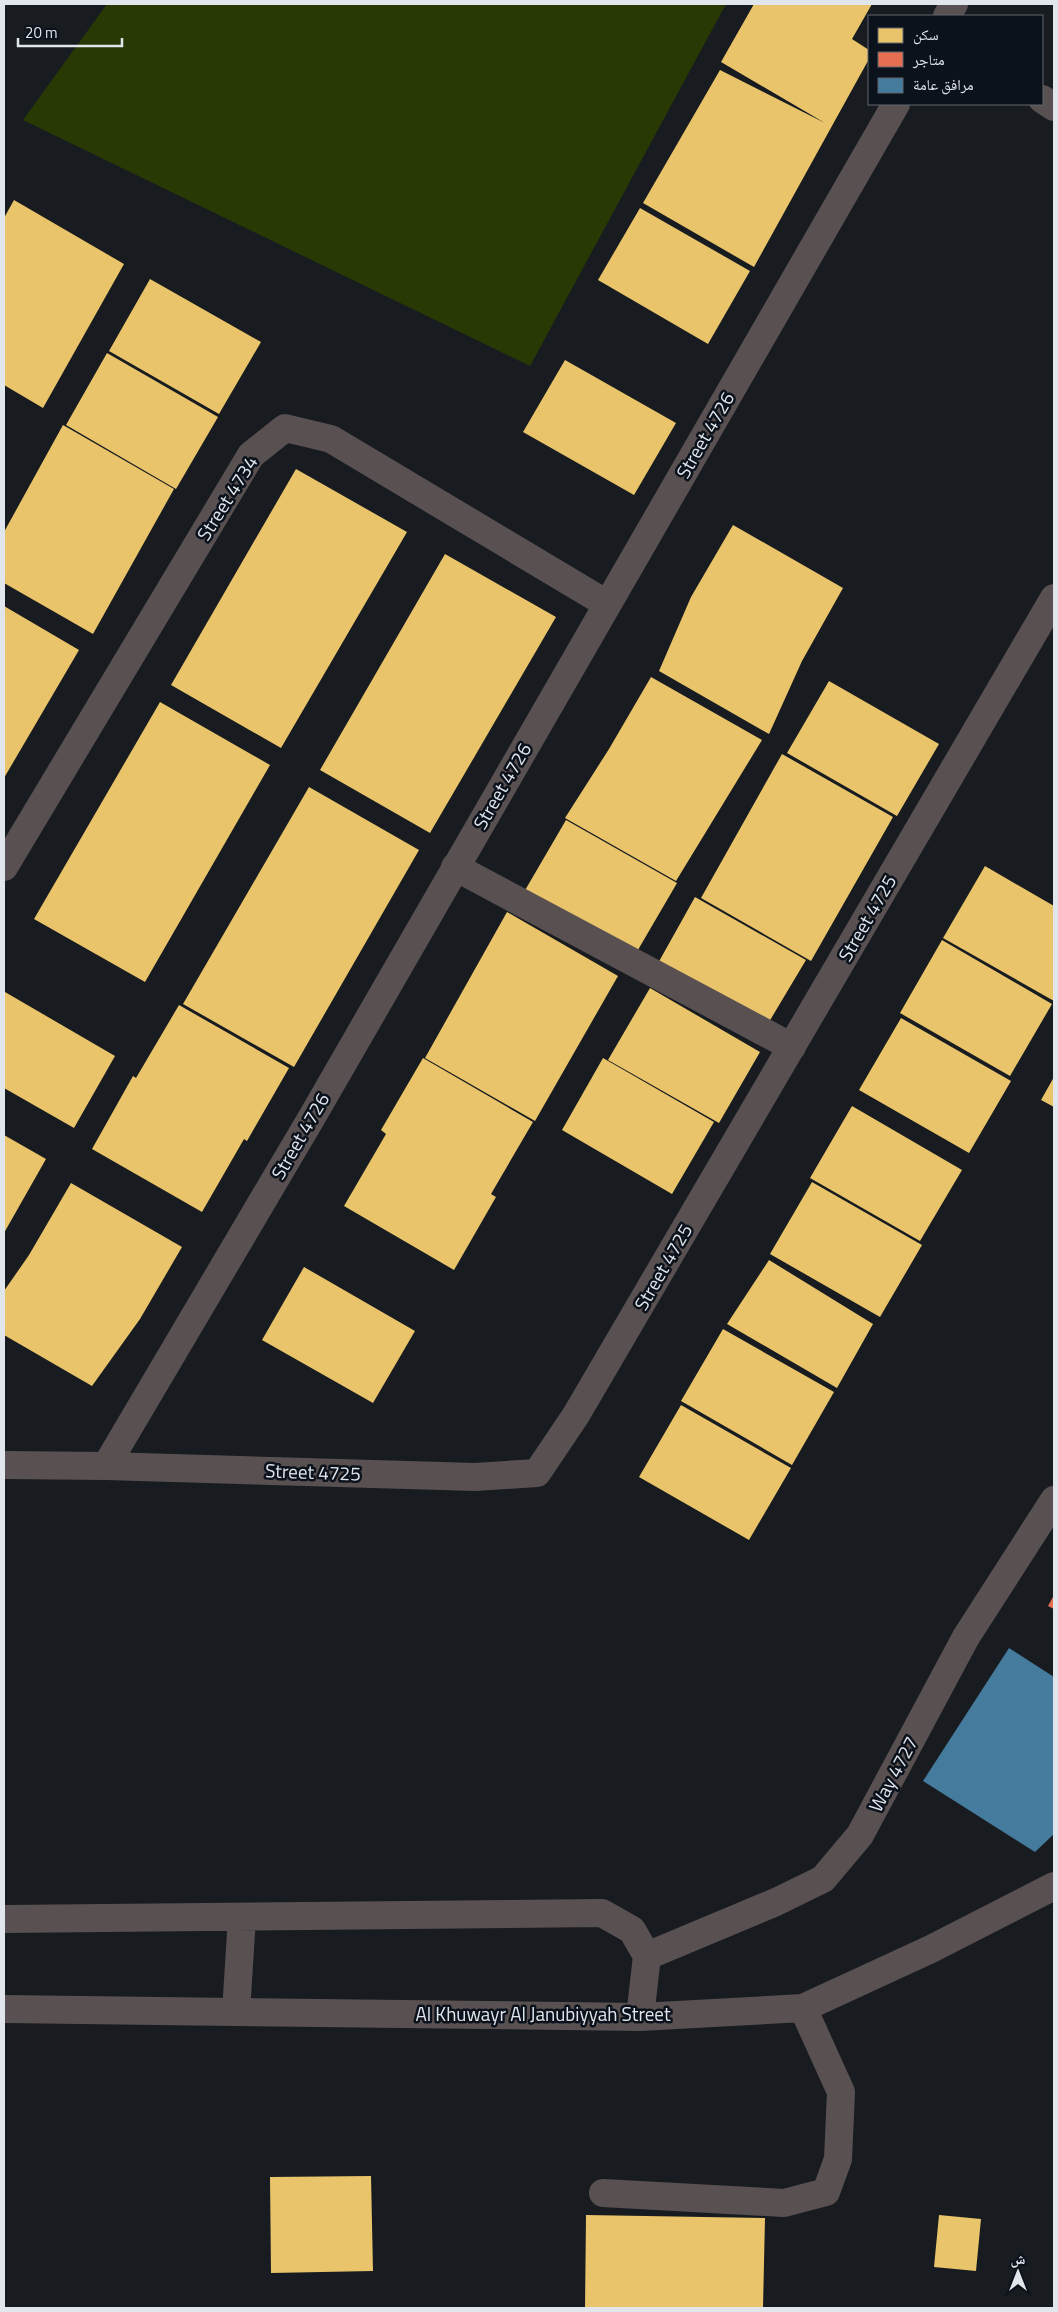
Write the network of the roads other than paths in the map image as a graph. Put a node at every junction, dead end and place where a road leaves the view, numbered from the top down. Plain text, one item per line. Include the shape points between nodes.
1 (954, 4) edge
2 (948, 15) edge
3 (1043, 100) edge
4 (895, 105) edge
5 (1054, 106) edge
6 (1054, 598) edge
7 (607, 604) junction
8 (456, 867) junction
9 (4, 868) edge
10 (792, 1047) junction
11 (4, 1465) edge
12 (106, 1466) junction
13 (1054, 1500) edge
14 (1054, 1886) edge
15 (242, 1917) junction
16 (4, 1919) edge
17 (647, 1956) junction
18 (4, 2008) edge
19 (804, 2008) junction
20 (236, 2012) junction
21 (640, 2017) junction
22 (604, 2193) dead end

1 - 2 street
3 - 5 street
4 - 7 street, Street 4726
6 - 10 street, Street 4725
7 - 8 street, Street 4726
7 - 9 street, Street 4734 via 331,439 285,428 251,455
8 - 10 street
8 - 12 street, Street 4726
10 - 12 street, Street 4725 via 576,1415 537,1473 475,1478
11 - 12 street, Street 4725
13 - 17 street, Way 4727 via 966,1638 860,1835 822,1879 776,1902
14 - 19 street, Al Khuwayr Al Janubiyyah Street via 931,1949
15 - 16 street
15 - 17 street via 602,1913 632,1930
15 - 20 street
17 - 21 street
18 - 20 street, Al Khuwayr Al Janubiyyah Street
19 - 21 street, Al Khuwayr Al Janubiyyah Street
19 - 22 street via 841,2092 838,2160 826,2192 784,2203
20 - 21 street, Al Khuwayr Al Janubiyyah Street

